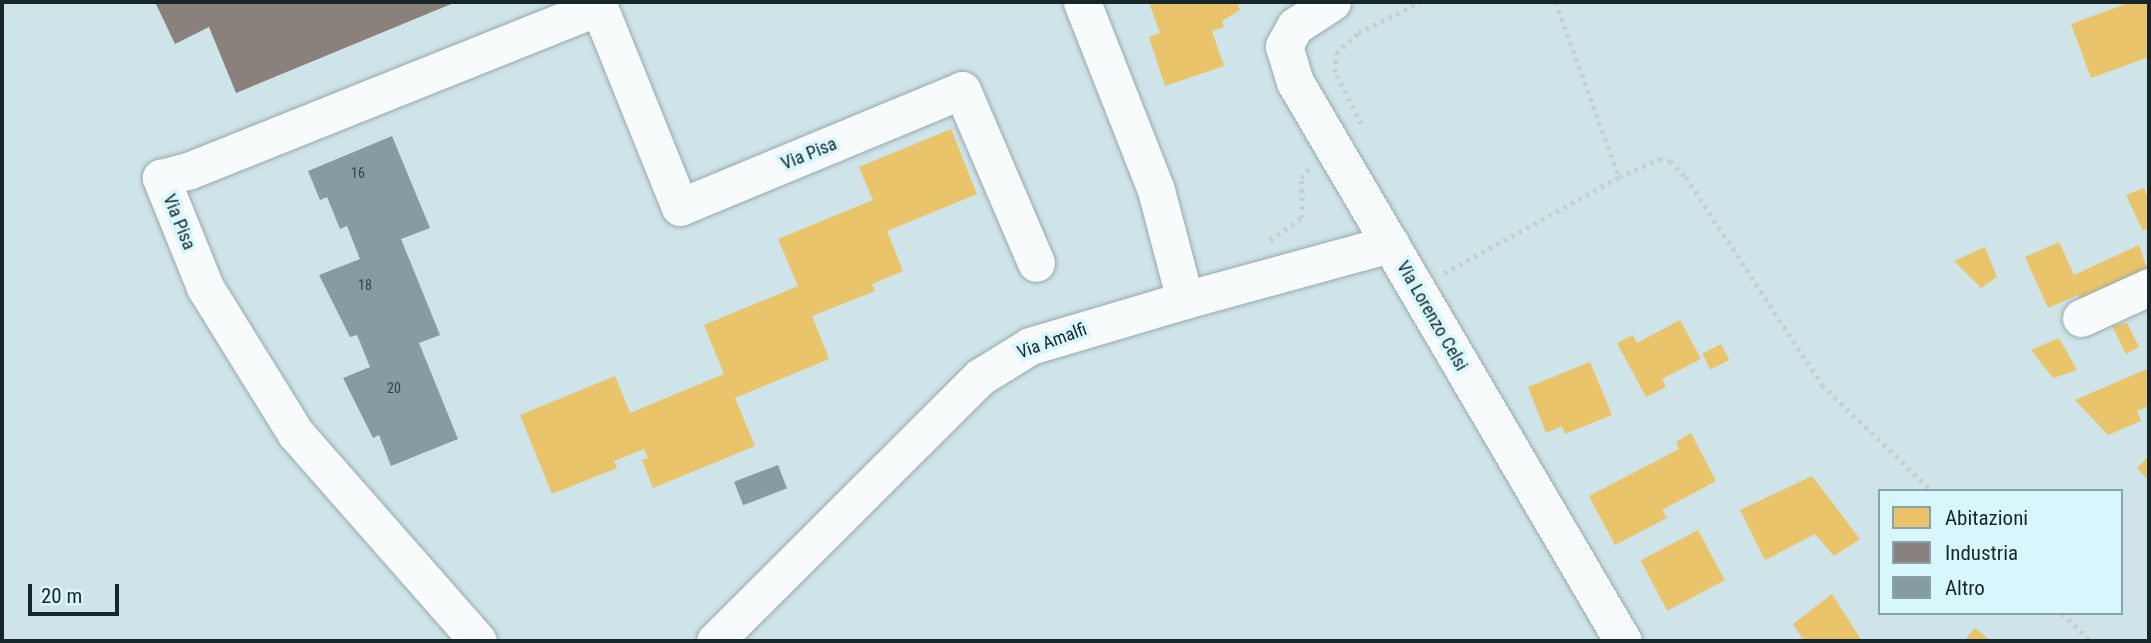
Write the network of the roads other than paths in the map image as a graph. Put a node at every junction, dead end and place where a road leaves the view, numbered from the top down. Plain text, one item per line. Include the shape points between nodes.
1 (1082, 2) edge
2 (1332, 2) edge
3 (598, 5) edge
4 (1390, 244) junction
5 (1037, 263) dead end
6 (2149, 287) edge
7 (1185, 300) junction
8 (2081, 318) dead end
9 (478, 641) edge
10 (715, 641) edge
11 (1623, 641) edge

1 - 7 street via 1156,190
2 - 4 street, Via Lorenzo Celsi via 1294,26 1284,46 1286,63
3 - 5 street, Via Pisa via 680,207 962,90
3 - 9 street, Via Pisa via 161,178 205,286 296,434
4 - 7 street, Via Amalfi
4 - 11 street, Via Lorenzo Celsi
6 - 8 street
7 - 10 street, Via Amalfi via 1030,346 980,377

